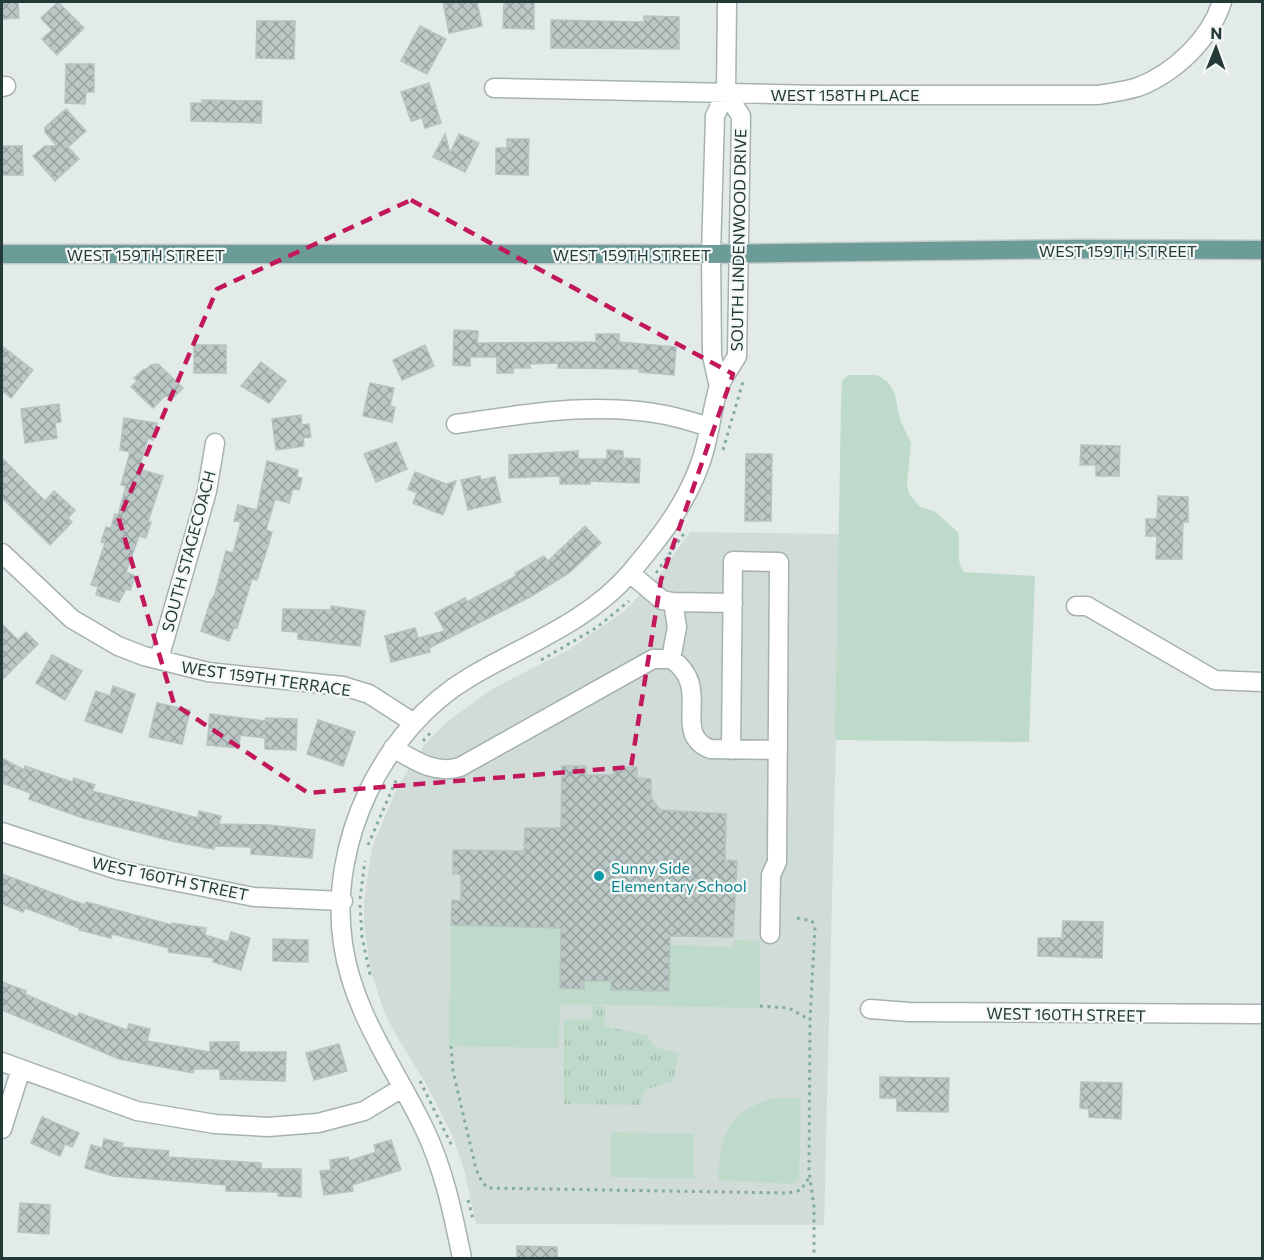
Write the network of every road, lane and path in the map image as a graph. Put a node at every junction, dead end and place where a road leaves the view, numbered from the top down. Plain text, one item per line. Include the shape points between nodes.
1 (727, 2) edge
2 (1222, 2) edge
3 (494, 88) dead end
4 (726, 93) junction
5 (1263, 250) edge
6 (2, 254) edge
7 (711, 254) junction
8 (739, 254) junction
9 (719, 387) junction
10 (456, 424) dead end
11 (710, 427) junction
12 (215, 443) dead end
13 (2, 553) edge
14 (630, 573) junction
15 (629, 601) dead end
16 (674, 602) junction
17 (733, 603) junction
18 (1076, 606) dead end
19 (159, 659) junction
20 (671, 659) junction
21 (538, 661) dead end
22 (1263, 682) edge
23 (414, 723) junction
24 (438, 726) dead end
25 (423, 741) dead end
26 (393, 748) junction
27 (731, 750) junction
28 (778, 750) junction
29 (397, 778) dead end
30 (2, 832) edge
31 (343, 902) junction
32 (797, 918) dead end
33 (770, 934) dead end
34 (373, 986) dead end
35 (760, 1006) dead end
36 (870, 1009) dead end
37 (1263, 1014) edge
38 (810, 1020) junction
39 (452, 1046) dead end
40 (2, 1062) edge
41 (21, 1069) junction
42 (416, 1075) dead end
43 (402, 1088) junction
44 (2, 1129) edge
45 (454, 1151) dead end
46 (810, 1176) junction
47 (468, 1199) dead end
48 (473, 1219) dead end
49 (462, 1258) edge
50 (814, 1258) edge

1 - 4 street, SOUTH LINDENWOOD DRIVE
2 - 4 street, WEST 158TH PLACE via 1211,26 1186,55 1137,87 1097,95
3 - 4 street, WEST 158TH PLACE
4 - 7 street, SOUTH LINDENWOOD DRIVE via 715,116
4 - 8 street, SOUTH LINDENWOOD DRIVE via 741,116
5 - 8 main road, WEST 159TH STREET
6 - 7 main road, WEST 159TH STREET
7 - 8 main road, WEST 159TH STREET
7 - 9 street, SOUTH LINDENWOOD DRIVE via 712,356
8 - 9 street, SOUTH LINDENWOOD DRIVE via 737,356
9 - 11 street, SOUTH LINDENWOOD DRIVE
10 - 11 street via 554,410 603,408 666,415
11 - 14 street, SOUTH LINDENWOOD DRIVE via 700,465 677,512
12 - 19 street, SOUTH STAGECOACH via 207,491
13 - 19 street, WEST 159TH TERRACE via 72,620 118,646
14 - 16 street via 662,600
14 - 23 street, SOUTH LINDENWOOD DRIVE via 574,620 445,693
15 - 21 path via 596,628
16 - 17 street
16 - 20 street via 677,627
17 - 27 street
17 - 28 street via 733,561 779,562
18 - 22 street via 1088,606 1215,680
19 - 23 street, WEST 159TH TERRACE via 208,672 344,686 369,694
20 - 26 street via 653,659 448,771 437,770
20 - 27 street via 685,668 690,678 695,737 710,749
23 - 26 street, SOUTH LINDENWOOD DRIVE
24 - 25 path
26 - 31 street, SOUTH LINDENWOOD DRIVE via 357,817 346,864
27 - 28 street
28 - 33 street via 777,862 771,875
29 - 34 path via 374,828 362,874 362,937
30 - 31 street, WEST 160TH STREET via 118,870 254,897
31 - 43 street, SOUTH LINDENWOOD DRIVE via 342,939 353,988 370,1030
32 - 38 path via 815,924
35 - 38 path via 789,1008
36 - 37 street, WEST 160TH STREET
38 - 46 path
39 - 46 path via 453,1071 476,1169 489,1188 788,1193 801,1190
40 - 41 street
41 - 43 street via 137,1112 214,1124 268,1127 318,1123 364,1111
41 - 44 street
42 - 45 path
43 - 49 street, SOUTH LINDENWOOD DRIVE via 425,1131 446,1187
46 - 50 path
47 - 48 path

